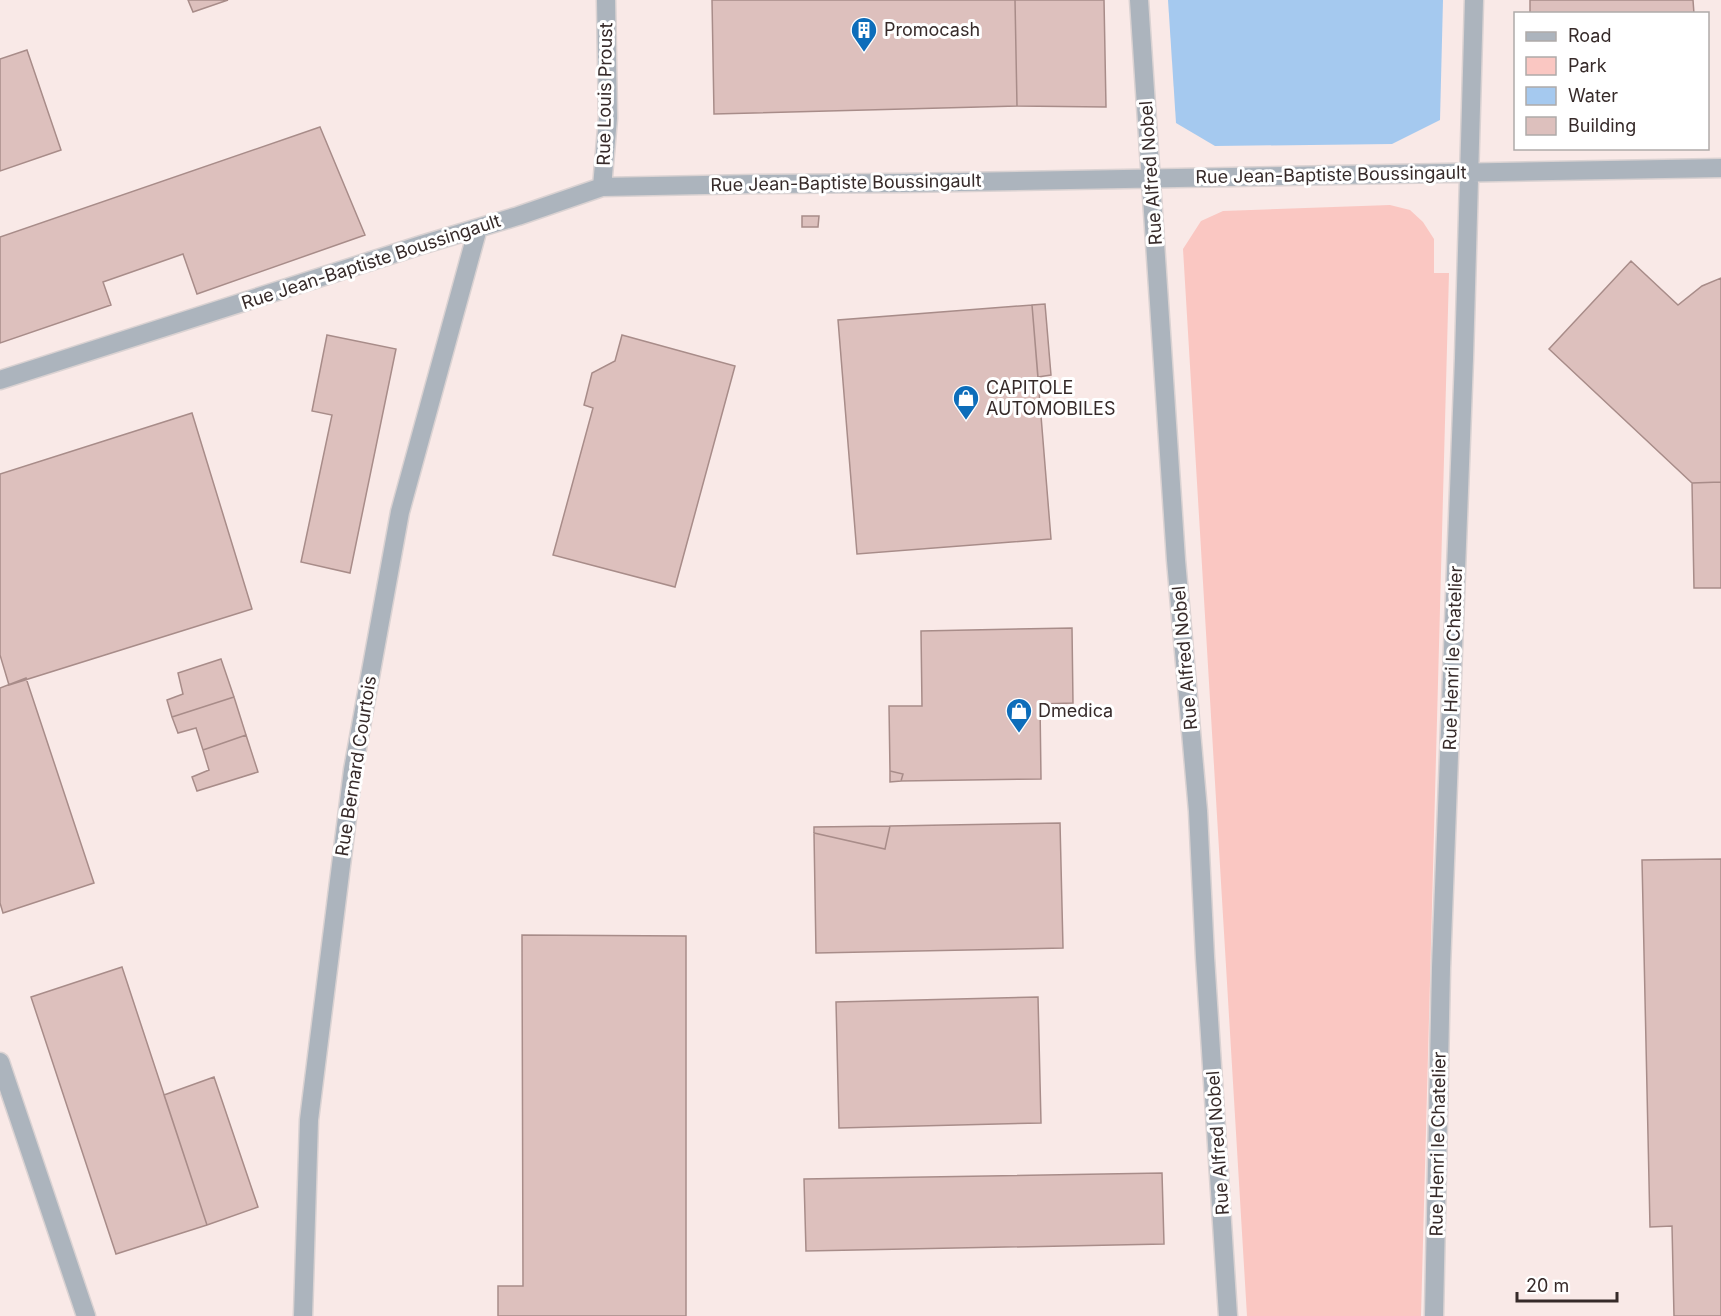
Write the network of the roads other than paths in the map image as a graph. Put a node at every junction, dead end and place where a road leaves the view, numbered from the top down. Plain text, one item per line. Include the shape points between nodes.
1 (606, 0) edge
2 (1139, 0) edge
3 (1474, 0) edge
4 (1721, 168) edge
5 (1469, 172) junction
6 (1152, 178) junction
7 (602, 187) junction
8 (478, 228) junction
9 (0, 380) edge
10 (0, 1062) edge
11 (86, 1316) edge
12 (303, 1316) edge
13 (1228, 1316) edge
14 (1434, 1316) edge

1 - 7 street, Rue Louis Proust via 608,118
2 - 6 street, Rue Alfred Nobel
3 - 5 street, Rue Henri le Chatelier
4 - 5 street, Rue Jean-Baptiste Boussingault
5 - 6 street, Rue Jean-Baptiste Boussingault
5 - 14 street, Rue Henri le Chatelier
6 - 7 street, Rue Jean-Baptiste Boussingault
6 - 13 street, Rue Alfred Nobel via 1176,560 1198,811
7 - 8 street, Rue Jean-Baptiste Boussingault
8 - 9 street, Rue Jean-Baptiste Boussingault
8 - 12 street, Rue Bernard Courtois via 400,512 353,770 309,1120
10 - 11 street

